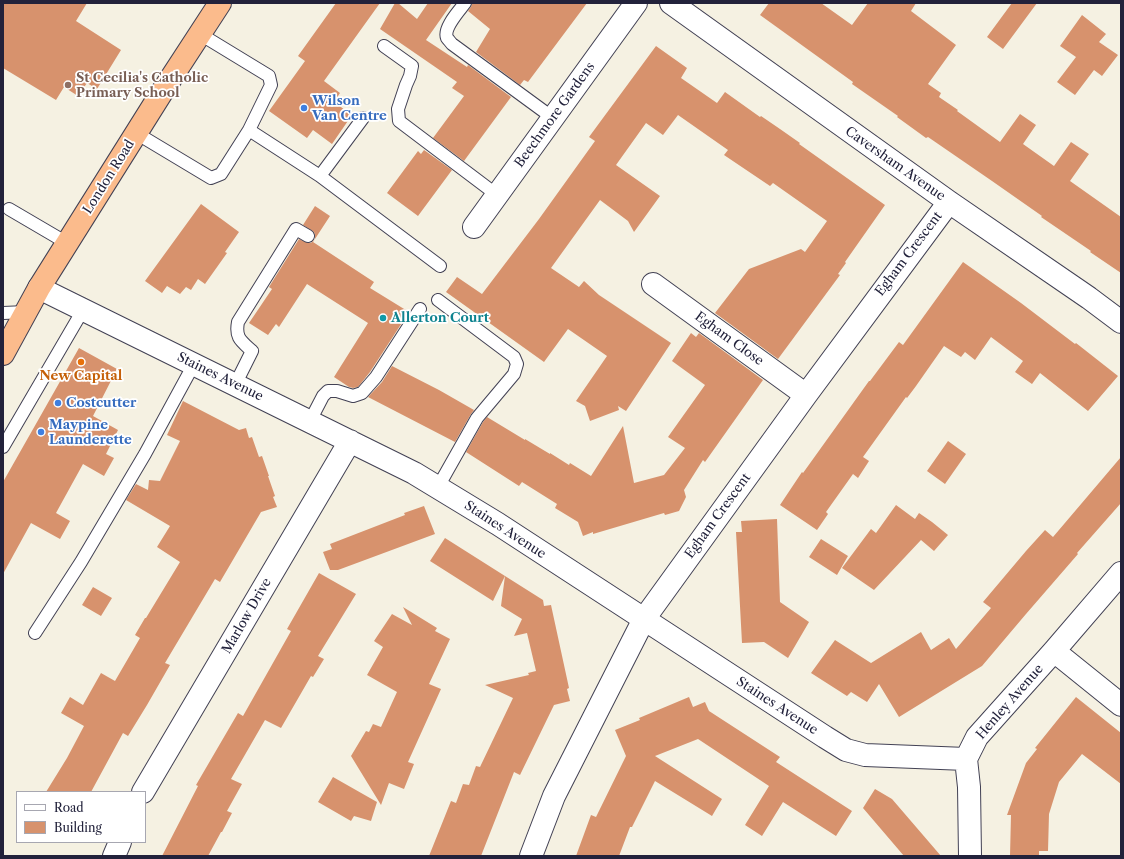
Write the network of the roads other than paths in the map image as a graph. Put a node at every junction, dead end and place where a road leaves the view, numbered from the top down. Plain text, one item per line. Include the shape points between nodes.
1 (220, 3) edge
2 (465, 3) edge
3 (636, 3) edge
4 (671, 3) edge
5 (200, 34) junction
6 (384, 46) dead end
7 (363, 118) dead end
8 (553, 118) junction
9 (249, 130) junction
10 (136, 133) junction
11 (320, 176) junction
12 (497, 195) junction
13 (949, 202) junction
14 (9, 209) dead end
15 (474, 227) dead end
16 (308, 236) dead end
17 (67, 243) junction
18 (440, 266) dead end
19 (653, 284) dead end
20 (39, 288) junction
21 (438, 300) dead end
22 (420, 309) dead end
23 (83, 310) junction
24 (26, 312) junction
25 (3, 313) edge
26 (1121, 322) edge
27 (3, 354) edge
28 (194, 364) junction
29 (235, 385) junction
30 (806, 395) junction
31 (310, 421) junction
32 (350, 441) junction
33 (3, 447) edge
34 (438, 487) junction
35 (1121, 573) edge
36 (644, 619) junction
37 (35, 633) dead end
38 (1054, 651) junction
39 (1121, 705) edge
40 (966, 759) junction
41 (144, 791) edge
42 (120, 843) edge
43 (114, 856) edge
44 (531, 856) edge
45 (970, 856) edge

1 - 5 highway, London Road
2 - 8 lane via 448,27 447,39
3 - 8 street, Beechmore Gardens
4 - 13 street, Caversham Avenue
5 - 9 lane via 269,76 271,85
5 - 10 highway, London Road
6 - 12 lane via 412,66 398,109 399,121
7 - 11 lane
8 - 12 street, Beechmore Gardens
9 - 10 lane via 221,174 211,178
9 - 11 lane
10 - 17 highway, London Road
11 - 18 lane
12 - 15 street, Beechmore Gardens
13 - 26 street, Caversham Avenue
13 - 30 street, Egham Crescent
14 - 17 lane
16 - 29 lane via 296,229 238,322 240,340 252,351
17 - 20 highway, London Road
19 - 30 street, Egham Close
20 - 23 street, Staines Avenue
20 - 24 highway, London Road
21 - 34 lane via 514,357 517,364 514,374 478,418
22 - 31 lane via 376,377 362,393 353,396 328,391
23 - 28 street, Staines Avenue
23 - 33 lane
24 - 25 lane
24 - 27 highway, London Road
28 - 29 street, Staines Avenue
28 - 37 lane via 89,549
29 - 31 street, Staines Avenue
30 - 36 street, Egham Crescent
31 - 32 street, Staines Avenue
32 - 34 street, Staines Avenue
32 - 41 street, Marlow Drive
34 - 36 street, Staines Avenue
35 - 38 street, Henley Avenue
36 - 40 street, Staines Avenue via 846,750 865,755
36 - 44 street, Egham Crescent via 554,796
38 - 39 street
38 - 40 street, Henley Avenue via 978,737
40 - 45 street
42 - 43 street

